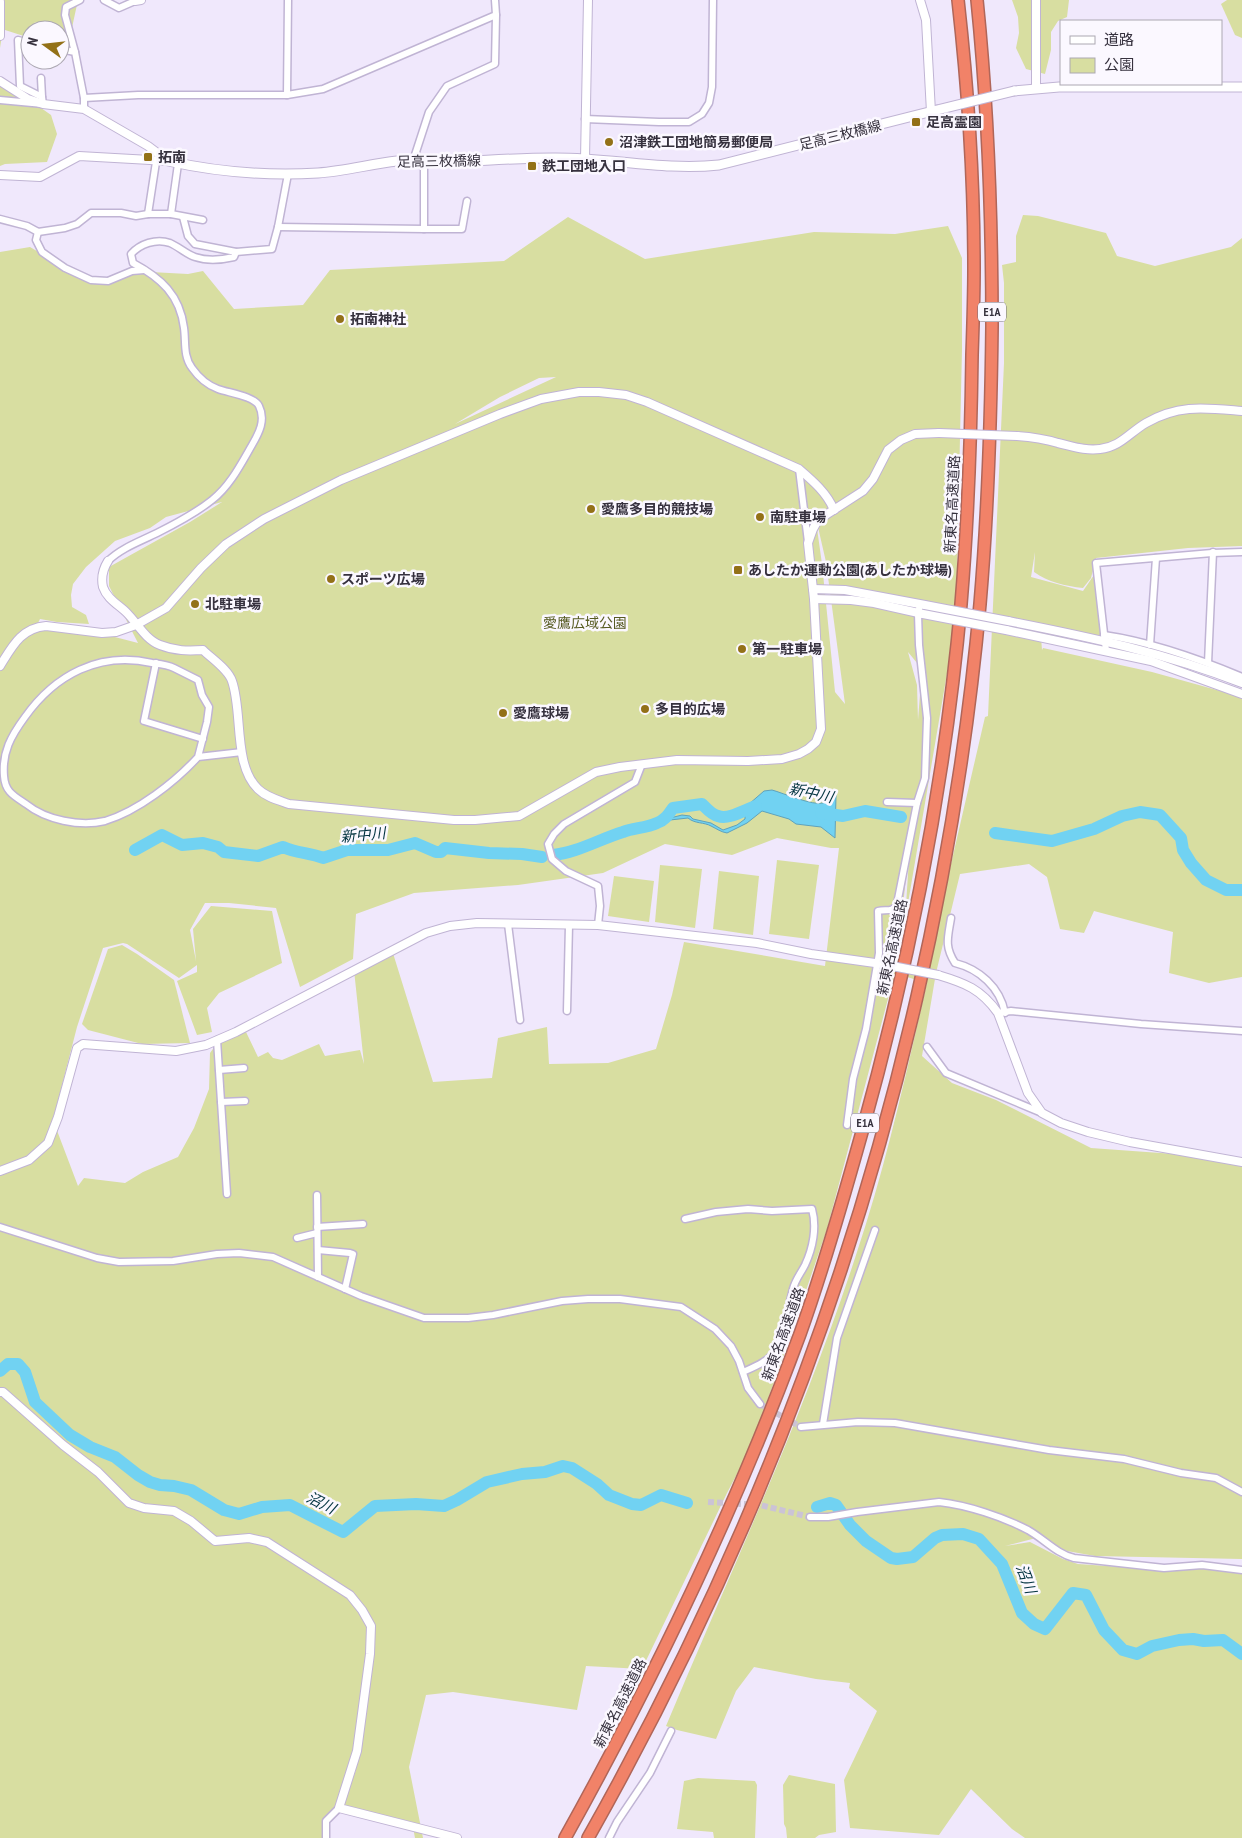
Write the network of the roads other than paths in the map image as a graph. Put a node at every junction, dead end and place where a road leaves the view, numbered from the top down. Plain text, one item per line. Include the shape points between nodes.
1 (80, 0) edge
2 (104, 0) edge
3 (288, 0) edge
4 (496, 0) edge
5 (588, 0) edge
6 (713, 0) edge
7 (920, 0) edge
8 (952, 0) edge
9 (958, 0) edge
10 (977, 0) edge
11 (1036, 0) edge
12 (138, 1) edge
13 (0, 2) edge
14 (496, 15) junction
15 (0, 36) edge
16 (20, 40) edge
17 (70, 51) edge
18 (75, 52) junction
19 (41, 78) dead end
20 (0, 80) edge
21 (1242, 87) edge
22 (1036, 88) junction
23 (287, 95) junction
24 (84, 98) junction
25 (0, 100) edge
26 (43, 100) junction
27 (84, 110) junction
28 (934, 111) junction
29 (585, 119) junction
30 (970, 128) junction
31 (585, 159) junction
32 (168, 161) junction
33 (419, 161) junction
34 (156, 162) junction
35 (178, 164) junction
36 (288, 174) junction
37 (0, 175) edge
38 (467, 201) dead end
39 (148, 214) junction
40 (171, 214) junction
41 (183, 217) junction
42 (0, 218) edge
43 (203, 220) dead end
44 (278, 227) junction
45 (424, 229) junction
46 (38, 232) junction
47 (236, 252) junction
48 (146, 270) junction
49 (1242, 411) edge
50 (799, 469) junction
51 (834, 510) junction
52 (808, 543) junction
53 (1213, 552) junction
54 (1242, 552) edge
55 (1156, 558) junction
56 (108, 561) joint
57 (813, 589) junction
58 (814, 600) junction
59 (923, 604) junction
60 (921, 614) junction
61 (136, 625) junction
62 (1104, 638) junction
63 (1150, 644) junction
64 (1106, 651) junction
65 (1208, 663) junction
66 (156, 664) junction
67 (0, 666) edge
68 (1242, 677) edge
69 (1242, 683) edge
70 (1242, 694) edge
71 (203, 739) junction
72 (242, 752) junction
73 (198, 757) junction
74 (642, 764) junction
75 (887, 802) dead end
76 (916, 804) junction
77 (950, 918) dead end
78 (508, 924) junction
79 (569, 925) junction
80 (598, 926) junction
81 (880, 963) junction
82 (567, 1011) dead end
83 (1001, 1013) junction
84 (520, 1020) dead end
85 (1242, 1031) edge
86 (217, 1040) junction
87 (927, 1047) dead end
88 (244, 1068) dead end
89 (219, 1070) junction
90 (246, 1101) dead end
91 (220, 1102) junction
92 (1042, 1112) junction
93 (847, 1124) dead end
94 (1242, 1162) edge
95 (0, 1171) edge
96 (228, 1194) dead end
97 (317, 1195) dead end
98 (685, 1219) dead end
99 (363, 1224) dead end
100 (0, 1227) edge
101 (317, 1230) junction
102 (876, 1230) dead end
103 (296, 1238) dead end
104 (318, 1250) junction
105 (318, 1277) junction
106 (345, 1289) junction
107 (744, 1372) junction
108 (0, 1392) edge
109 (760, 1404) tunnel mouth
110 (823, 1424) junction
111 (801, 1427) tunnel mouth
112 (1242, 1492) edge
113 (810, 1517) tunnel mouth
114 (1242, 1570) edge
115 (671, 1731) dead end
116 (339, 1808) junction
117 (326, 1838) edge
118 (457, 1838) edge
119 (565, 1838) edge
120 (588, 1838) edge
121 (609, 1838) edge

1 - 18 street via 66,7 65,15
2 - 12 street via 119,8
3 - 23 street
4 - 14 street
5 - 29 street
6 - 29 street via 712,86 709,103 702,114 689,122
7 - 28 street via 926,20
8 - 30 highway
9 - 30 highway, 新東名高速道路 / E1A
10 - 120 highway, E1A via 987,113 992,267 990,444 971,685 934,915 887,1114 832,1296 803,1379 683,1659
11 - 22 street
13 - 15 street
14 - 23 street via 323,89
14 - 33 street via 495,64 447,86 429,112 414,158
16 - 26 street via 20,86
17 - 18 street
18 - 24 street
19 - 26 street
20 - 26 street via 28,99
21 - 22 main road, 足高三枚橋線
22 - 28 main road, 足高三枚橋線, bridge
23 - 24 street
24 - 27 street
25 - 26 street
26 - 27 street
27 - 32 street
28 - 31 main road, 足高三枚橋線 via 719,165 677,167
29 - 31 street
30 - 119 highway, 新東名高速道路 / E1A via 974,268 971,441 961,602 943,757 907,955 870,1104 801,1331 711,1551 628,1721
31 - 33 main road, 足高三枚橋線
32 - 34 street
32 - 35 main road, 足高三枚橋線
33 - 36 main road, 足高三枚橋線
33 - 45 street
34 - 37 street via 79,156 40,177
34 - 39 street
35 - 36 main road, 足高三枚橋線 via 250,174
35 - 40 street
36 - 44 street
38 - 45 street via 462,229
39 - 40 street
39 - 46 street via 91,213 77,224
40 - 41 street
41 - 43 street
41 - 47 street via 188,236 195,244
42 - 46 street
44 - 45 street
44 - 47 street via 272,249
46 - 48 street via 36,240 42,252 90,280 108,281 132,271
47 - 48 street via 234,257 211,260 194,257 169,243 156,241 138,247 131,254 133,263
48 - 56 street via 168,288 179,309 186,355 197,375 217,389 249,398 261,408 263,419 239,468 212,500
49 - 51 street, bridge via 1203,407 1175,410 1146,424 1114,446 1098,449 1017,436 915,434 888,450 863,491
50 - 51 street via 830,500
50 - 52 street
50 - 61 street via 626,395 579,392 541,399 375,465 264,519 226,544 166,608
51 - 52 street via 818,520
52 - 57 street
53 - 54 street
53 - 55 street
53 - 65 street
55 - 62 street via 1096,563
55 - 63 street
56 - 61 street via 102,578 104,588 111,600
57 - 58 street
57 - 59 street via 845,590
58 - 60 street via 858,601
58 - 74 street via 821,729 816,742 808,750 782,759 748,762 677,760
59 - 60 street
59 - 62 street, bridge
60 - 64 street, bridge
60 - 76 street via 919,645 927,718 925,778
61 - 67 street via 102,633 38,627 29,630 16,642
61 - 72 street via 158,645 182,651 203,650 232,679
62 - 63 street via 1131,639
62 - 64 street
62 - 69 street
63 - 65 street
64 - 70 street via 1150,661
65 - 68 street
66 - 71 street via 173,667 198,680 209,707
66 - 71 street via 144,720
66 - 73 street via 114,660 96,664 76,670 43,695 11,737 4,765 7,790 32,809 56,819 104,821 137,807 185,771
71 - 73 street
72 - 73 street
72 - 74 street via 249,775 258,789 270,798 289,804 474,820 519,816 596,772
74 - 80 street via 635,782 564,824 548,844 552,859 566,871 598,886
75 - 76 street
76 - 81 street via 897,904 891,910 878,911
77 - 83 street via 947,947 951,956 955,963 977,972 992,985 1003,1001
78 - 79 street
78 - 84 street
78 - 86 street via 477,923 426,933
79 - 80 street
79 - 82 street
80 - 81 street via 757,943
81 - 83 street, bridge via 961,982 980,992
81 - 93 street via 853,1079
83 - 85 street
83 - 92 street via 1028,1093
86 - 89 street
86 - 95 street via 176,1051 83,1044 77,1048 48,1143 29,1160
87 - 92 street via 946,1073
88 - 89 street
89 - 91 street
90 - 91 street
91 - 96 street
92 - 94 street via 1088,1132
97 - 101 street
98 - 107 street via 748,1209 812,1209 815,1220 811,1248 793,1289 786,1324 775,1352
99 - 101 street
100 - 105 street via 119,1262 173,1261 239,1253 272,1257
101 - 103 street
101 - 104 street
102 - 110 street via 837,1338
104 - 105 street
104 - 106 street via 353,1254
105 - 106 street
106 - 107 street via 424,1318 468,1318 588,1299 620,1299 681,1307 716,1329 731,1346
107 - 109 street via 748,1388
108 - 116 street via 98,1472 129,1503 174,1511 215,1541 249,1538 266,1542 350,1595 371,1626 370,1654 357,1751
110 - 111 street
110 - 112 street via 895,1423 1049,1450 1124,1459 1216,1478
113 - 114 street via 949,1503 1028,1530 1064,1556 1164,1568 1202,1565
115 - 121 street via 650,1773
116 - 117 street via 326,1820
116 - 118 street

